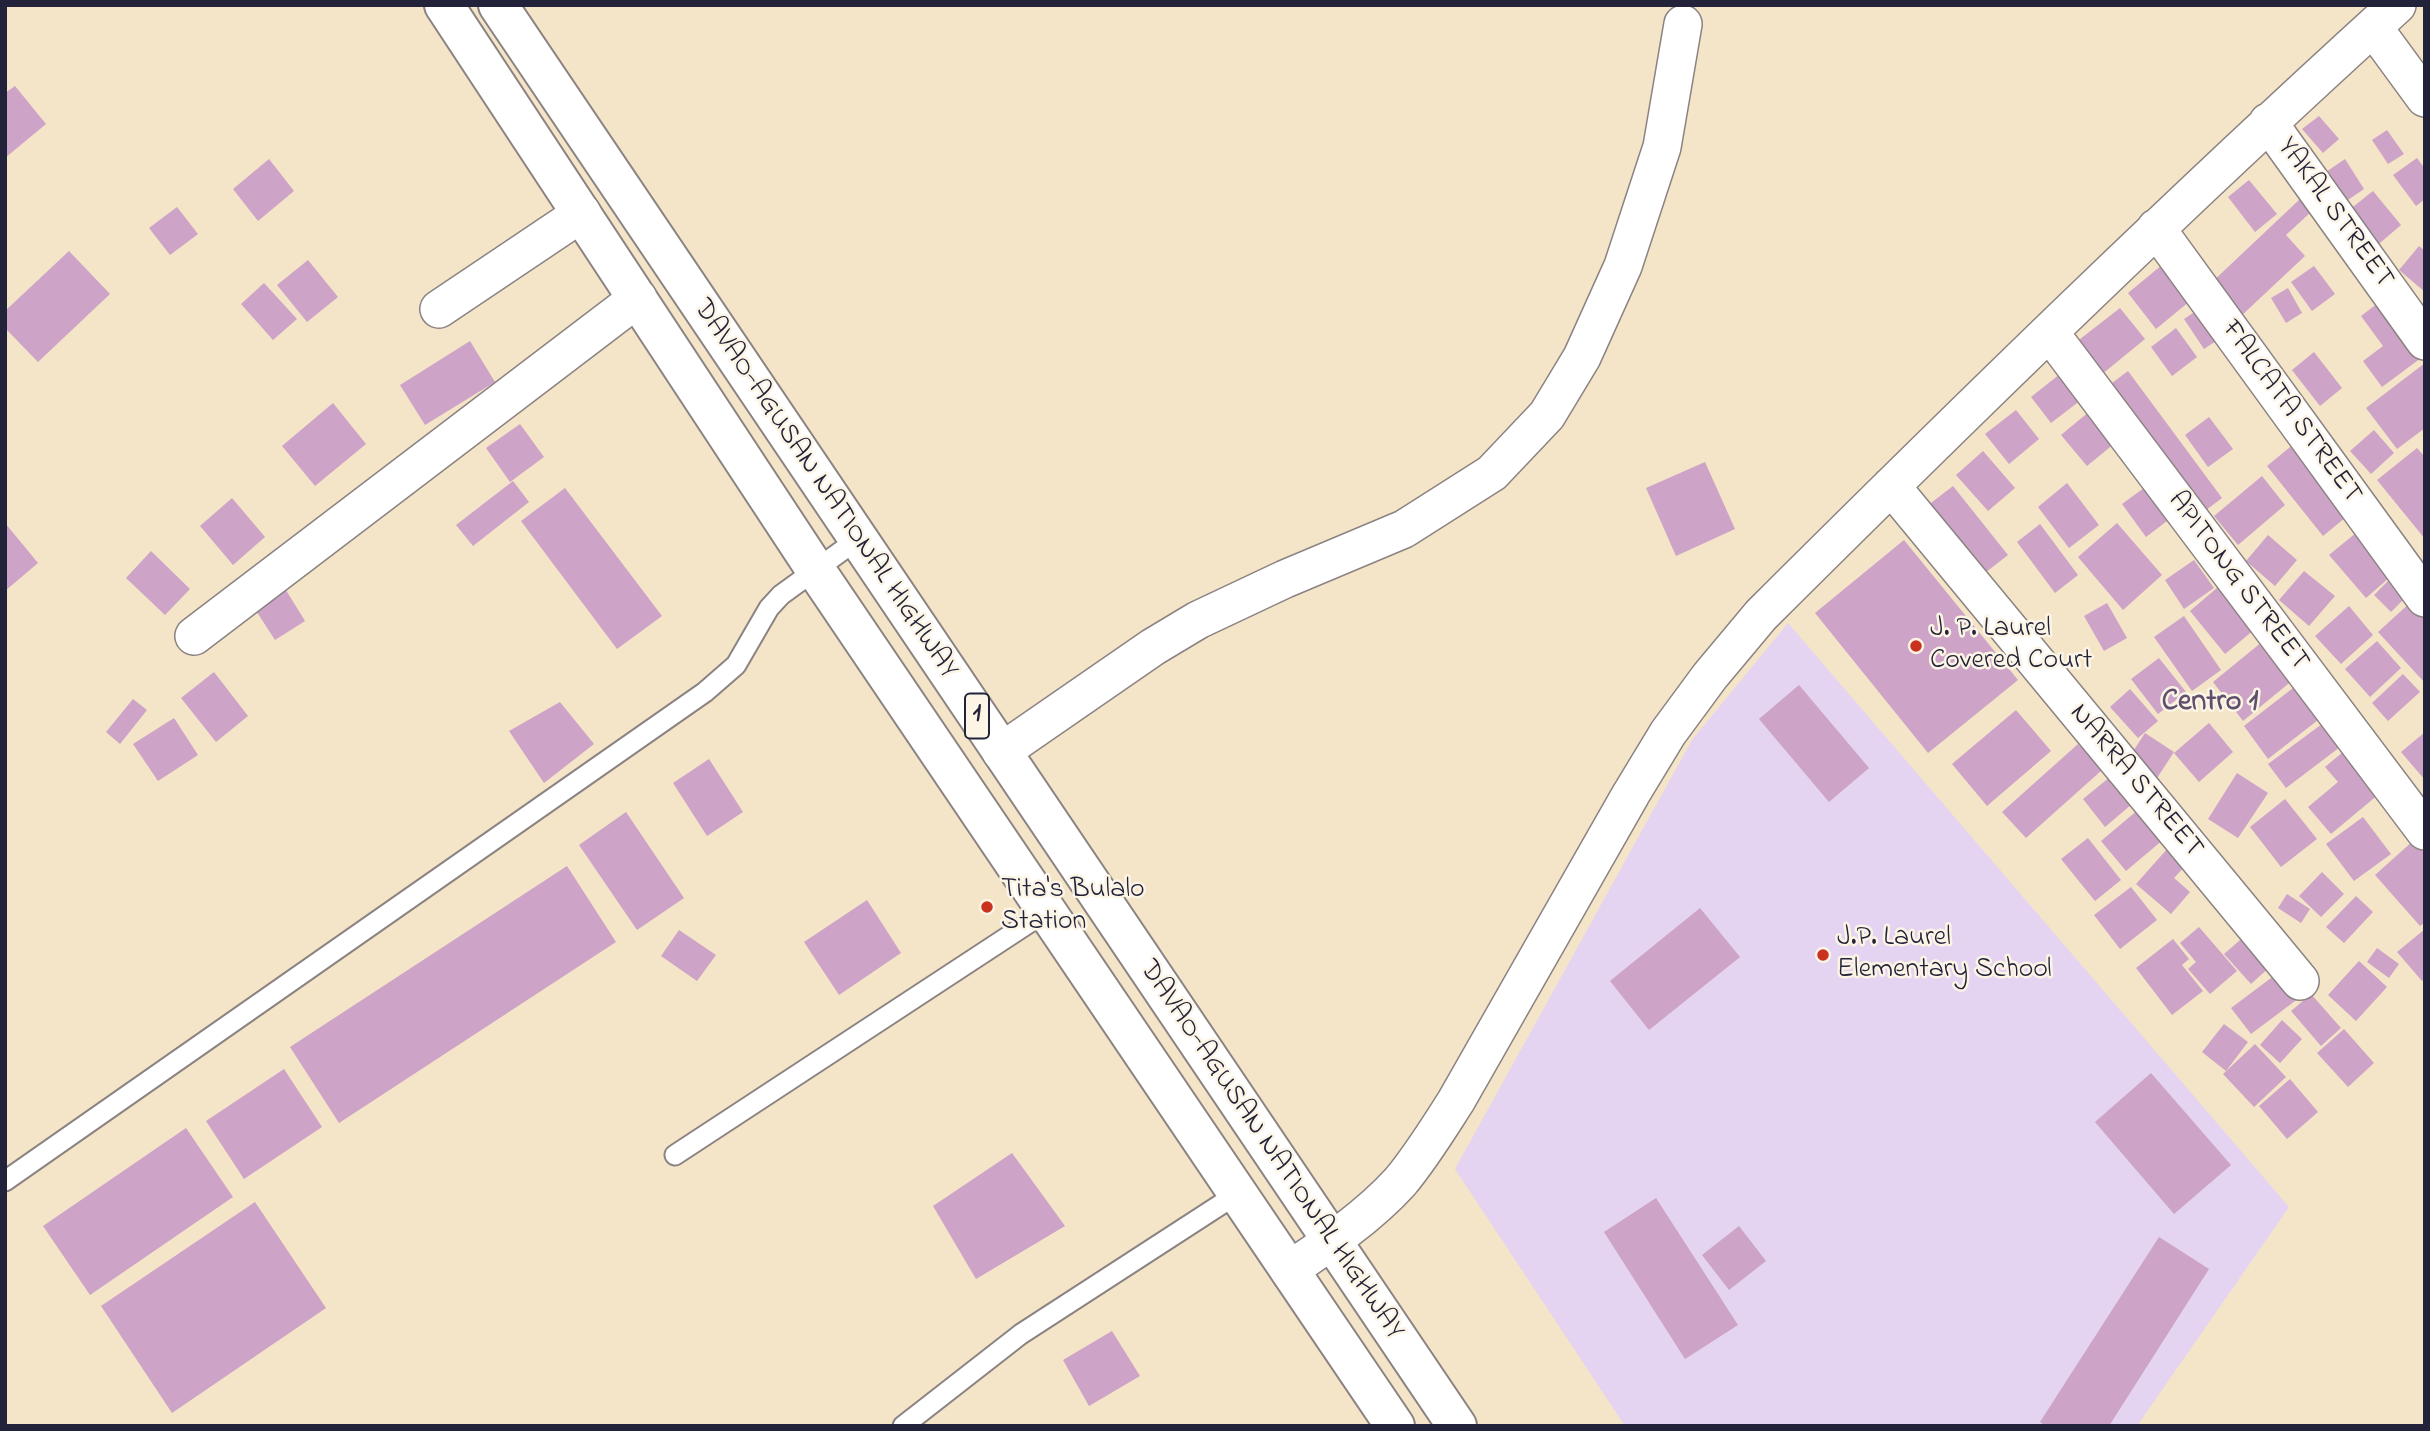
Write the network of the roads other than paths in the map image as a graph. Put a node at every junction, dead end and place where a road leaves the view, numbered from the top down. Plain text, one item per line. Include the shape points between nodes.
1 (444, 5) edge
2 (498, 5) edge
3 (2385, 16) edge
4 (1683, 24) dead end
5 (2425, 98) edge
6 (2268, 122) junction
7 (582, 213) junction
8 (2156, 228) junction
9 (638, 298) junction
10 (439, 309) dead end
11 (2050, 333) junction
12 (2425, 341) edge
13 (1891, 486) junction
14 (858, 539) junction
15 (815, 569) junction
16 (2425, 598) edge
17 (194, 636) dead end
18 (1001, 752) junction
19 (2425, 831) edge
20 (1047, 911) junction
21 (2300, 981) dead end
22 (676, 1155) dead end
23 (5, 1181) edge
24 (1237, 1194) junction
25 (1331, 1242) junction
26 (1289, 1270) junction
27 (904, 1426) edge
28 (1395, 1426) edge
29 (1457, 1426) edge

1 - 7 highway, DAVAO-AGUSAN NATIONAL HIGHWAY / 1
2 - 14 highway, DAVAO-AGUSAN NATIONAL HIGHWAY / 1
3 - 5 street
3 - 6 street
4 - 18 street via 1662,147 1623,266 1582,357 1547,415 1492,473 1404,529 1198,620
6 - 8 street
6 - 12 street, YAKAL STREET
7 - 9 highway, DAVAO-AGUSAN NATIONAL HIGHWAY / 1
7 - 10 street
8 - 11 street
8 - 16 street, FALCATA STREET
9 - 15 highway, DAVAO-AGUSAN NATIONAL HIGHWAY / 1
9 - 17 street
11 - 13 street
11 - 19 street, APITONG STREET
13 - 21 street, NARRA STREET
13 - 25 street via 1761,615 1710,676 1631,794 1428,1145 1390,1192
14 - 15 lane
14 - 18 highway, DAVAO-AGUSAN NATIONAL HIGHWAY / 1
15 - 20 highway, DAVAO-AGUSAN NATIONAL HIGHWAY / 1
15 - 23 lane via 781,594 736,665 705,692
18 - 25 highway, DAVAO-AGUSAN NATIONAL HIGHWAY / 1
20 - 22 lane
20 - 24 highway, DAVAO-AGUSAN NATIONAL HIGHWAY / 1
24 - 26 highway, DAVAO-AGUSAN NATIONAL HIGHWAY / 1
24 - 27 lane via 1021,1334
25 - 26 street
25 - 29 highway, DAVAO-AGUSAN NATIONAL HIGHWAY / 1
26 - 28 highway, DAVAO-AGUSAN NATIONAL HIGHWAY / 1

